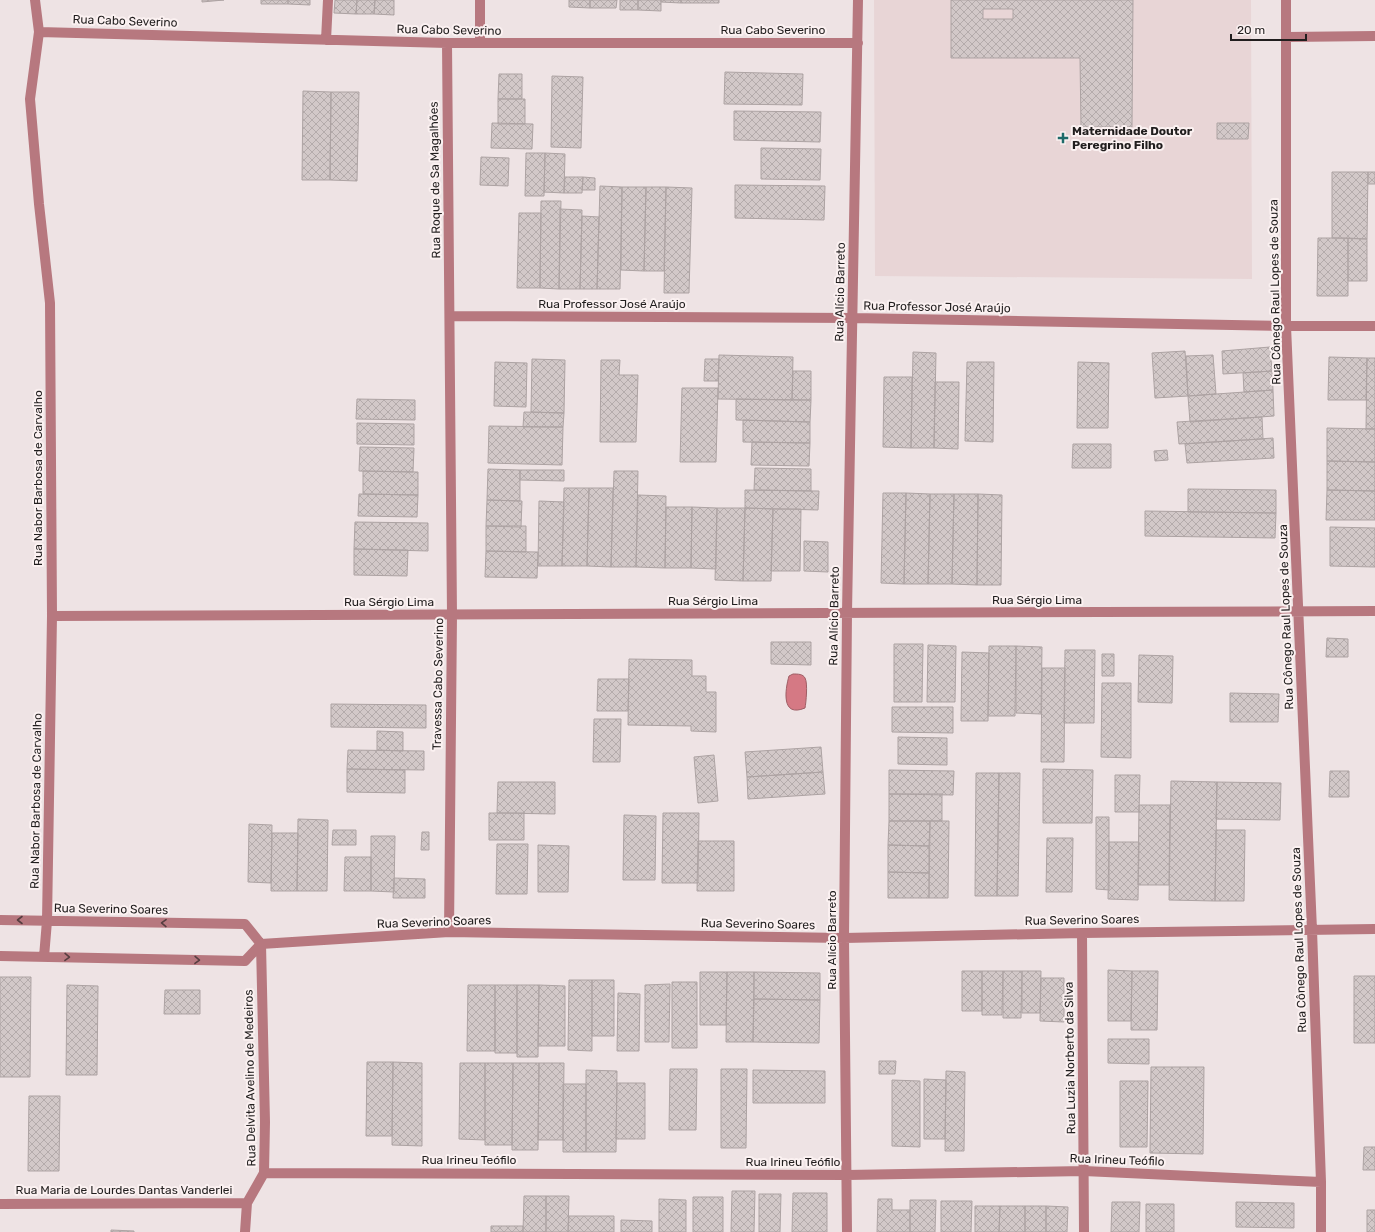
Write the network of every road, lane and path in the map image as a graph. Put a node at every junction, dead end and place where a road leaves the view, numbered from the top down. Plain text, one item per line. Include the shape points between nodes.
1 (35, 0) edge
2 (328, 0) edge
3 (480, 0) edge
4 (858, 0) edge
5 (1286, 0) edge
6 (39, 32) junction
7 (1375, 36) edge
8 (1287, 37) junction
9 (326, 40) junction
10 (447, 43) junction
11 (480, 43) junction
12 (858, 43) junction
13 (450, 316) junction
14 (853, 318) junction
15 (1286, 326) junction
16 (1375, 326) edge
17 (1299, 612) junction
18 (1375, 612) edge
19 (847, 613) junction
20 (452, 615) junction
21 (52, 616) junction
22 (0, 920) edge
23 (47, 920) junction
24 (1375, 929) edge
25 (1312, 930) junction
26 (449, 932) junction
27 (1082, 933) junction
28 (844, 938) junction
29 (261, 944) junction
30 (0, 956) edge
31 (44, 957) junction
32 (1084, 1171) junction
33 (264, 1173) junction
34 (847, 1175) junction
35 (1321, 1182) junction
36 (247, 1203) junction
37 (0, 1204) edge
38 (245, 1232) edge
39 (847, 1232) edge
40 (1084, 1232) edge
41 (1321, 1232) edge

1 - 6 street, Rua Nabor Barbosa de Carvalho
2 - 9 street
3 - 11 street
4 - 12 street, Rua Alício Barreto
5 - 8 street, Rua Cônego Raul Lopes de Souza
6 - 9 street, Rua Cabo Severino
6 - 21 street, Rua Nabor Barbosa de Carvalho via 30,99 50,303
7 - 8 street
8 - 15 street, Rua Cônego Raul Lopes de Souza
9 - 10 street, Rua Cabo Severino
10 - 11 street, Rua Cabo Severino
10 - 13 street, Rua Roque de Sa Magalhões
11 - 12 street, Rua Cabo Severino
12 - 14 street, Rua Alício Barreto
13 - 14 street, Rua Professor José Araújo
13 - 20 street, Travessa Cabo Severino
14 - 15 street, Rua Professor José Araújo
14 - 19 street, Rua Alício Barreto
15 - 16 street, Rua Professor José Araújo
15 - 17 street, Rua Cônego Raul Lopes de Souza
17 - 18 street, Rua Sérgio Lima
17 - 19 street, Rua Sérgio Lima
17 - 25 street, Rua Cônego Raul Lopes de Souza
19 - 20 street, Rua Sérgio Lima
19 - 28 street, Rua Alício Barreto
20 - 21 street, Rua Sérgio Lima
20 - 26 street, Travessa Cabo Severino
21 - 23 street, Rua Nabor Barbosa de Carvalho
23 -> 22 street, Rua Severino Soares
29 -> 23 street, Rua Severino Soares via 245,924
23 - 31 street, Rua Nabor Barbosa de Carvalho
24 - 25 street, Rua Severino Soares
25 - 27 street, Rua Severino Soares
25 - 35 street, Rua Cônego Raul Lopes de Souza
26 - 28 street, Rua Severino Soares
26 - 29 street, Rua Severino Soares
27 - 28 street, Rua Severino Soares
27 - 32 street, Rua Luzia Norberto da Silva
28 - 34 street, Rua Alício Barreto
31 -> 29 street via 245,961
29 - 33 street, Rua Delvita Avelino de Medeiros
30 - 31 street
32 - 34 street, Rua Irineu Teófilo
32 - 35 street, Rua Irineu Teófilo
32 - 40 street, Rua Luzia Norberto da Silva
33 - 34 street, Rua Irineu Teófilo
33 - 36 street, Rua Delvita Avelino de Medeiros
34 - 39 street, Rua Alício Barreto
35 - 41 street, Rua Cônego Raul Lopes de Souza
36 - 37 street, Rua Maria de Lourdes Dantas Vanderlei
36 - 38 street, Rua Delvita Avelino de Medeiros

